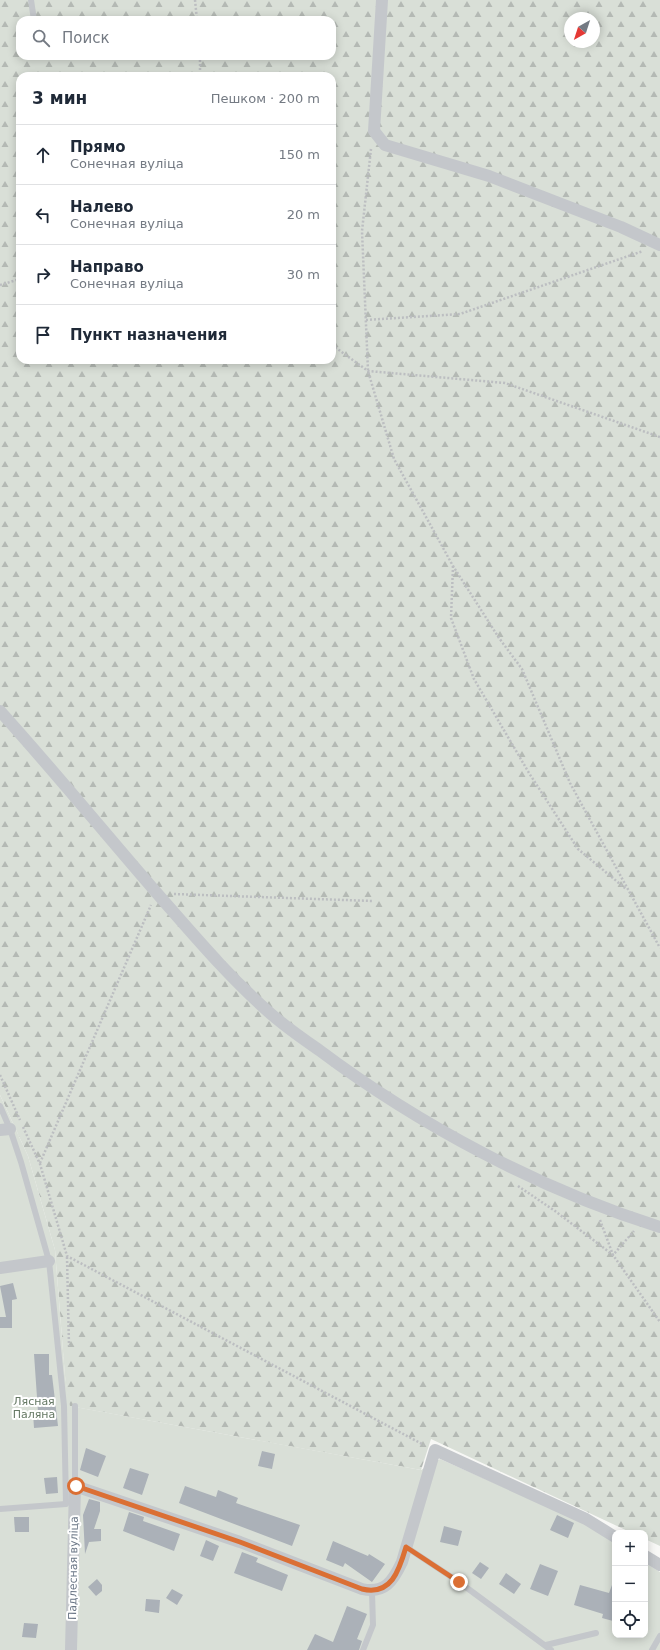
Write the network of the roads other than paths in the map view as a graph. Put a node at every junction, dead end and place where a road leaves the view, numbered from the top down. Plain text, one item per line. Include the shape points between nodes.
1 (31, 0) edge
2 (382, 0) edge
3 (33, 16) edge
4 (660, 244) edge
5 (0, 711) edge
6 (0, 1106) edge
7 (5, 1129) edge
8 (660, 1227) edge
9 (49, 1262) junction
10 (0, 1268) edge
11 (75, 1406) dead end
12 (76, 1486) junction
13 (0, 1510) edge
14 (612, 1535) edge
15 (406, 1547) junction
16 (648, 1558) edge
17 (660, 1565) edge
18 (372, 1592) junction
19 (596, 1633) dead end
20 (660, 1636) edge
21 (546, 1645) junction
22 (72, 1650) edge
23 (363, 1650) edge
24 (551, 1650) edge
25 (652, 1650) edge

1 - 3 lane
2 - 4 street via 374,131 385,145 489,176
5 - 8 street via 61,779 155,897 272,1015 356,1078 446,1133 538,1180 594,1204
6 - 7 lane
7 - 9 lane
9 - 10 street
9 - 13 lane via 64,1406 66,1504
11 - 12 lane
12 - 18 street via 240,1542
12 - 22 street, Падлесная вуліца
14 - 15 street via 586,1519 435,1450
15 - 18 street via 395,1577 383,1588
15 - 21 lane
16 - 17 street
18 - 23 lane via 373,1625
19 - 21 lane
20 - 25 lane
21 - 24 lane

